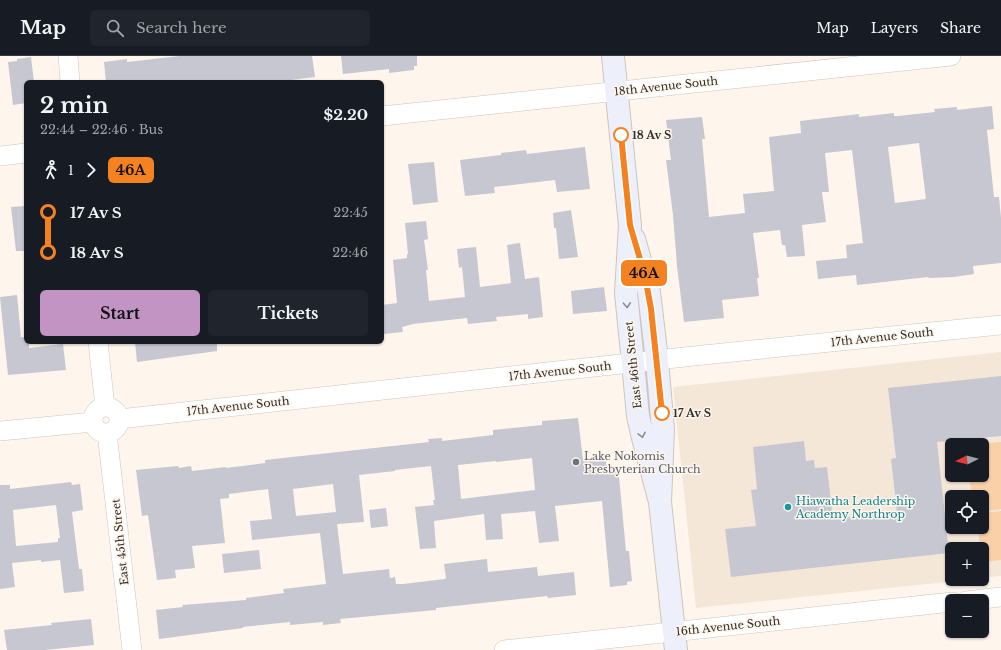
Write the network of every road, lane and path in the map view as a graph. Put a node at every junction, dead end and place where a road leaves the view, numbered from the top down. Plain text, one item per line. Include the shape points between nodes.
1 (68, 56) edge
2 (613, 56) edge
3 (950, 56) edge
4 (70, 80) edge
5 (617, 91) junction
6 (384, 116) edge
7 (24, 153) edge
8 (0, 156) edge
9 (630, 225) junction
10 (1001, 325) edge
11 (98, 344) edge
12 (657, 360) junction
13 (633, 363) junction
14 (105, 407) junction
15 (119, 419) junction
16 (93, 422) junction
17 (0, 431) edge
18 (107, 433) junction
19 (660, 502) junction
20 (1001, 597) edge
21 (989, 598) edge
22 (945, 603) edge
23 (675, 641) edge
24 (132, 650) edge
25 (504, 650) edge

1 - 4 street
2 - 5 main road, East 46th Street
3 - 5 street, 18th Avenue South
5 - 6 street, 18th Avenue South
5 - 9 main road, East 46th Street
7 - 8 street
9 - 12 main road, East 46th Street via 649,292
9 -> 13 main road, East 46th Street via 626,293
10 - 12 street, 17th Avenue South
11 - 14 street
12 - 13 street, 17th Avenue South
12 - 19 main road, East 46th Street via 663,430
13 - 15 street, 17th Avenue South
13 -> 19 main road, East 46th Street via 638,416
14 - 15 street via 114,410
14 - 16 street via 98,409
15 - 18 street via 114,430
16 - 17 street
16 - 18 street via 96,429
18 - 24 street, East 45th Street
19 - 23 main road, East 46th Street
20 - 21 street
22 - 23 street, 16th Avenue South
23 - 25 street, 16th Avenue South

